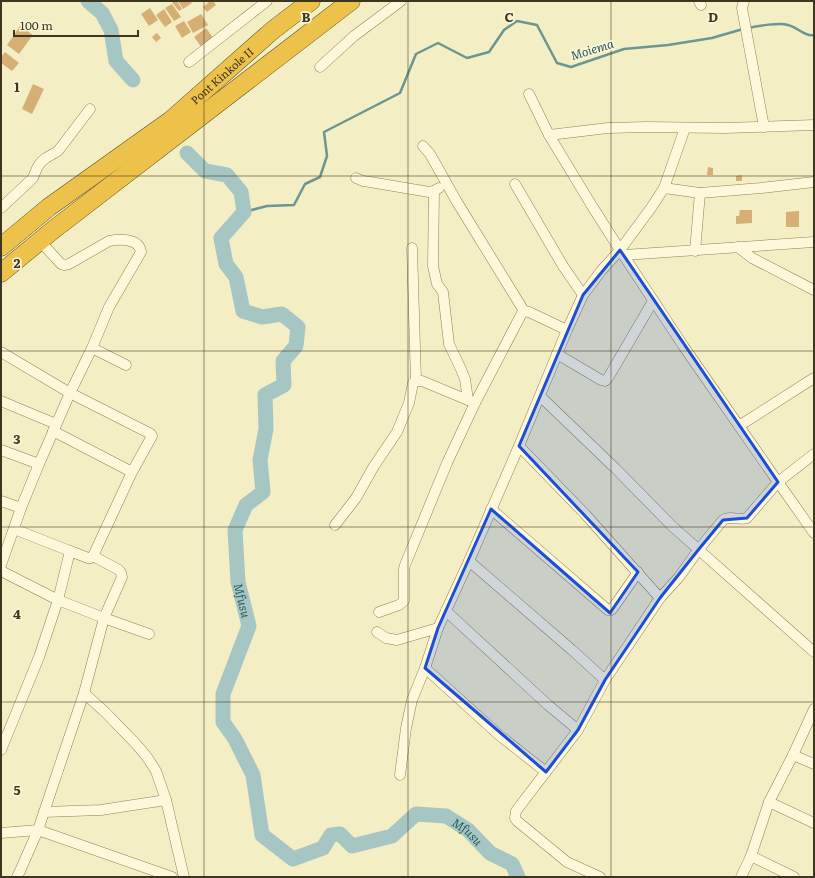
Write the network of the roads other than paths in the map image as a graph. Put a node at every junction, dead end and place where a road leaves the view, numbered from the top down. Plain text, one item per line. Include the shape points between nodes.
1 (267, 1) edge
2 (310, 1) edge
3 (351, 1) edge
4 (401, 1) edge
5 (744, 1) edge
6 (189, 62) dead end
7 (320, 67) dead end
8 (529, 94) dead end
9 (90, 109) dead end
10 (814, 124) edge
11 (764, 127) junction
12 (685, 128) junction
13 (550, 135) junction
14 (422, 146) dead end
15 (356, 178) dead end
16 (814, 182) edge
17 (447, 184) junction
18 (515, 184) dead end
19 (664, 188) junction
20 (434, 191) junction
21 (700, 193) junction
22 (1, 208) edge
23 (40, 241) junction
24 (814, 242) edge
25 (1, 247) edge
26 (412, 248) dead end
27 (738, 248) junction
28 (695, 251) junction
29 (622, 253) junction
30 (1, 273) edge
31 (814, 290) edge
32 (583, 295) junction
33 (653, 300) junction
34 (524, 311) junction
35 (567, 330) junction
36 (92, 348) junction
37 (1, 352) edge
38 (558, 354) junction
39 (126, 365) dead end
40 (814, 378) edge
41 (416, 381) junction
42 (70, 393) junction
43 (540, 396) junction
44 (1, 401) edge
45 (471, 402) junction
46 (739, 426) junction
47 (55, 427) junction
48 (520, 446) junction
49 (1, 450) edge
50 (814, 454) edge
51 (39, 464) junction
52 (132, 472) junction
53 (778, 482) junction
54 (1, 501) edge
55 (21, 508) junction
56 (491, 509) junction
57 (335, 525) dead end
58 (14, 529) junction
59 (814, 533) edge
60 (699, 549) junction
61 (70, 551) junction
62 (92, 556) junction
63 (469, 561) junction
64 (1, 565) edge
65 (1, 571) edge
66 (638, 572) junction
67 (660, 598) junction
68 (58, 600) junction
69 (446, 611) junction
70 (379, 612) dead end
71 (104, 618) junction
72 (438, 628) junction
73 (377, 632) dead end
74 (150, 634) dead end
75 (814, 652) edge
76 (425, 668) junction
77 (605, 680) junction
78 (84, 693) junction
79 (814, 709) edge
80 (578, 730) junction
81 (1, 750) edge
82 (793, 755) junction
83 (814, 764) edge
84 (546, 772) junction
85 (400, 775) dead end
86 (166, 800) junction
87 (769, 802) junction
88 (44, 812) junction
89 (814, 822) edge
90 (38, 830) junction
91 (1, 833) edge
92 (751, 856) junction
93 (20, 875) edge
94 (172, 877) edge
95 (184, 877) edge
96 (600, 877) edge
97 (741, 877) edge
98 (794, 877) edge

1 - 6 street
2 - 25 highway, Pont Kinkole II via 273,30 171,120 50,207
3 - 23 highway, Pont Kinkole II
4 - 7 street via 354,36
5 - 11 street via 742,8
8 - 13 street
9 - 22 street via 58,151 41,162 32,178
10 - 11 street
11 - 12 street
12 - 13 street via 608,128
12 - 19 street
13 - 29 street
14 - 17 street via 430,154
15 - 20 street
16 - 21 street
17 - 20 street
17 - 34 street
18 - 32 street
19 - 21 street
19 - 29 street
20 - 45 street via 433,266 437,284 443,292 449,344 465,379
21 - 28 street
23 - 30 highway, Pont Kinkole II
23 - 36 street via 64,265 116,239 129,240 140,247 141,252 109,307
24 - 27 street
26 - 41 street
27 - 28 street
27 - 31 street
28 - 29 street
29 - 32 street via 601,271
29 - 33 street
32 - 35 street
33 - 38 street via 605,380
33 - 46 street
34 - 35 street
34 - 45 street
35 - 38 street
36 - 39 street
36 - 42 street
37 - 42 street
38 - 43 street
40 - 46 street
41 - 45 street via 422,381
41 - 57 street via 413,383 409,403 397,432 356,498
42 - 47 street
42 - 52 street via 151,434 152,437
43 - 48 street
43 - 60 street via 672,526
44 - 47 street
45 - 70 street via 405,565 404,601
46 - 53 street
47 - 51 street
47 - 52 street
48 - 56 street
48 - 66 street
49 - 51 street
50 - 53 street
51 - 55 street
52 - 62 street
53 - 59 street
53 - 60 street via 747,518 723,520
54 - 55 street
55 - 58 street
56 - 63 street
56 - 66 street via 608,610 613,608
58 - 61 street
58 - 64 street
60 - 67 street
60 - 75 street
61 - 62 street via 88,558
61 - 68 street
62 - 71 street via 119,570 122,577
63 - 69 street
63 - 77 street
65 - 68 street
66 - 67 street
67 - 77 street
68 - 71 street
68 - 81 street via 39,656
69 - 72 street
69 - 80 street
71 - 74 street
71 - 78 street
72 - 73 street via 397,640 386,638
72 - 76 street
76 - 84 street via 499,735
76 - 85 street via 412,700
77 - 80 street
78 - 86 street via 147,757 156,771
78 - 88 street
79 - 82 street
80 - 84 street
82 - 83 street
82 - 87 street
84 - 96 street via 516,811 517,821 567,862
86 - 88 street via 101,810
86 - 95 street
87 - 89 street
87 - 92 street
88 - 90 street
90 - 91 street
90 - 93 street
90 - 94 street
92 - 97 street
92 - 98 street

